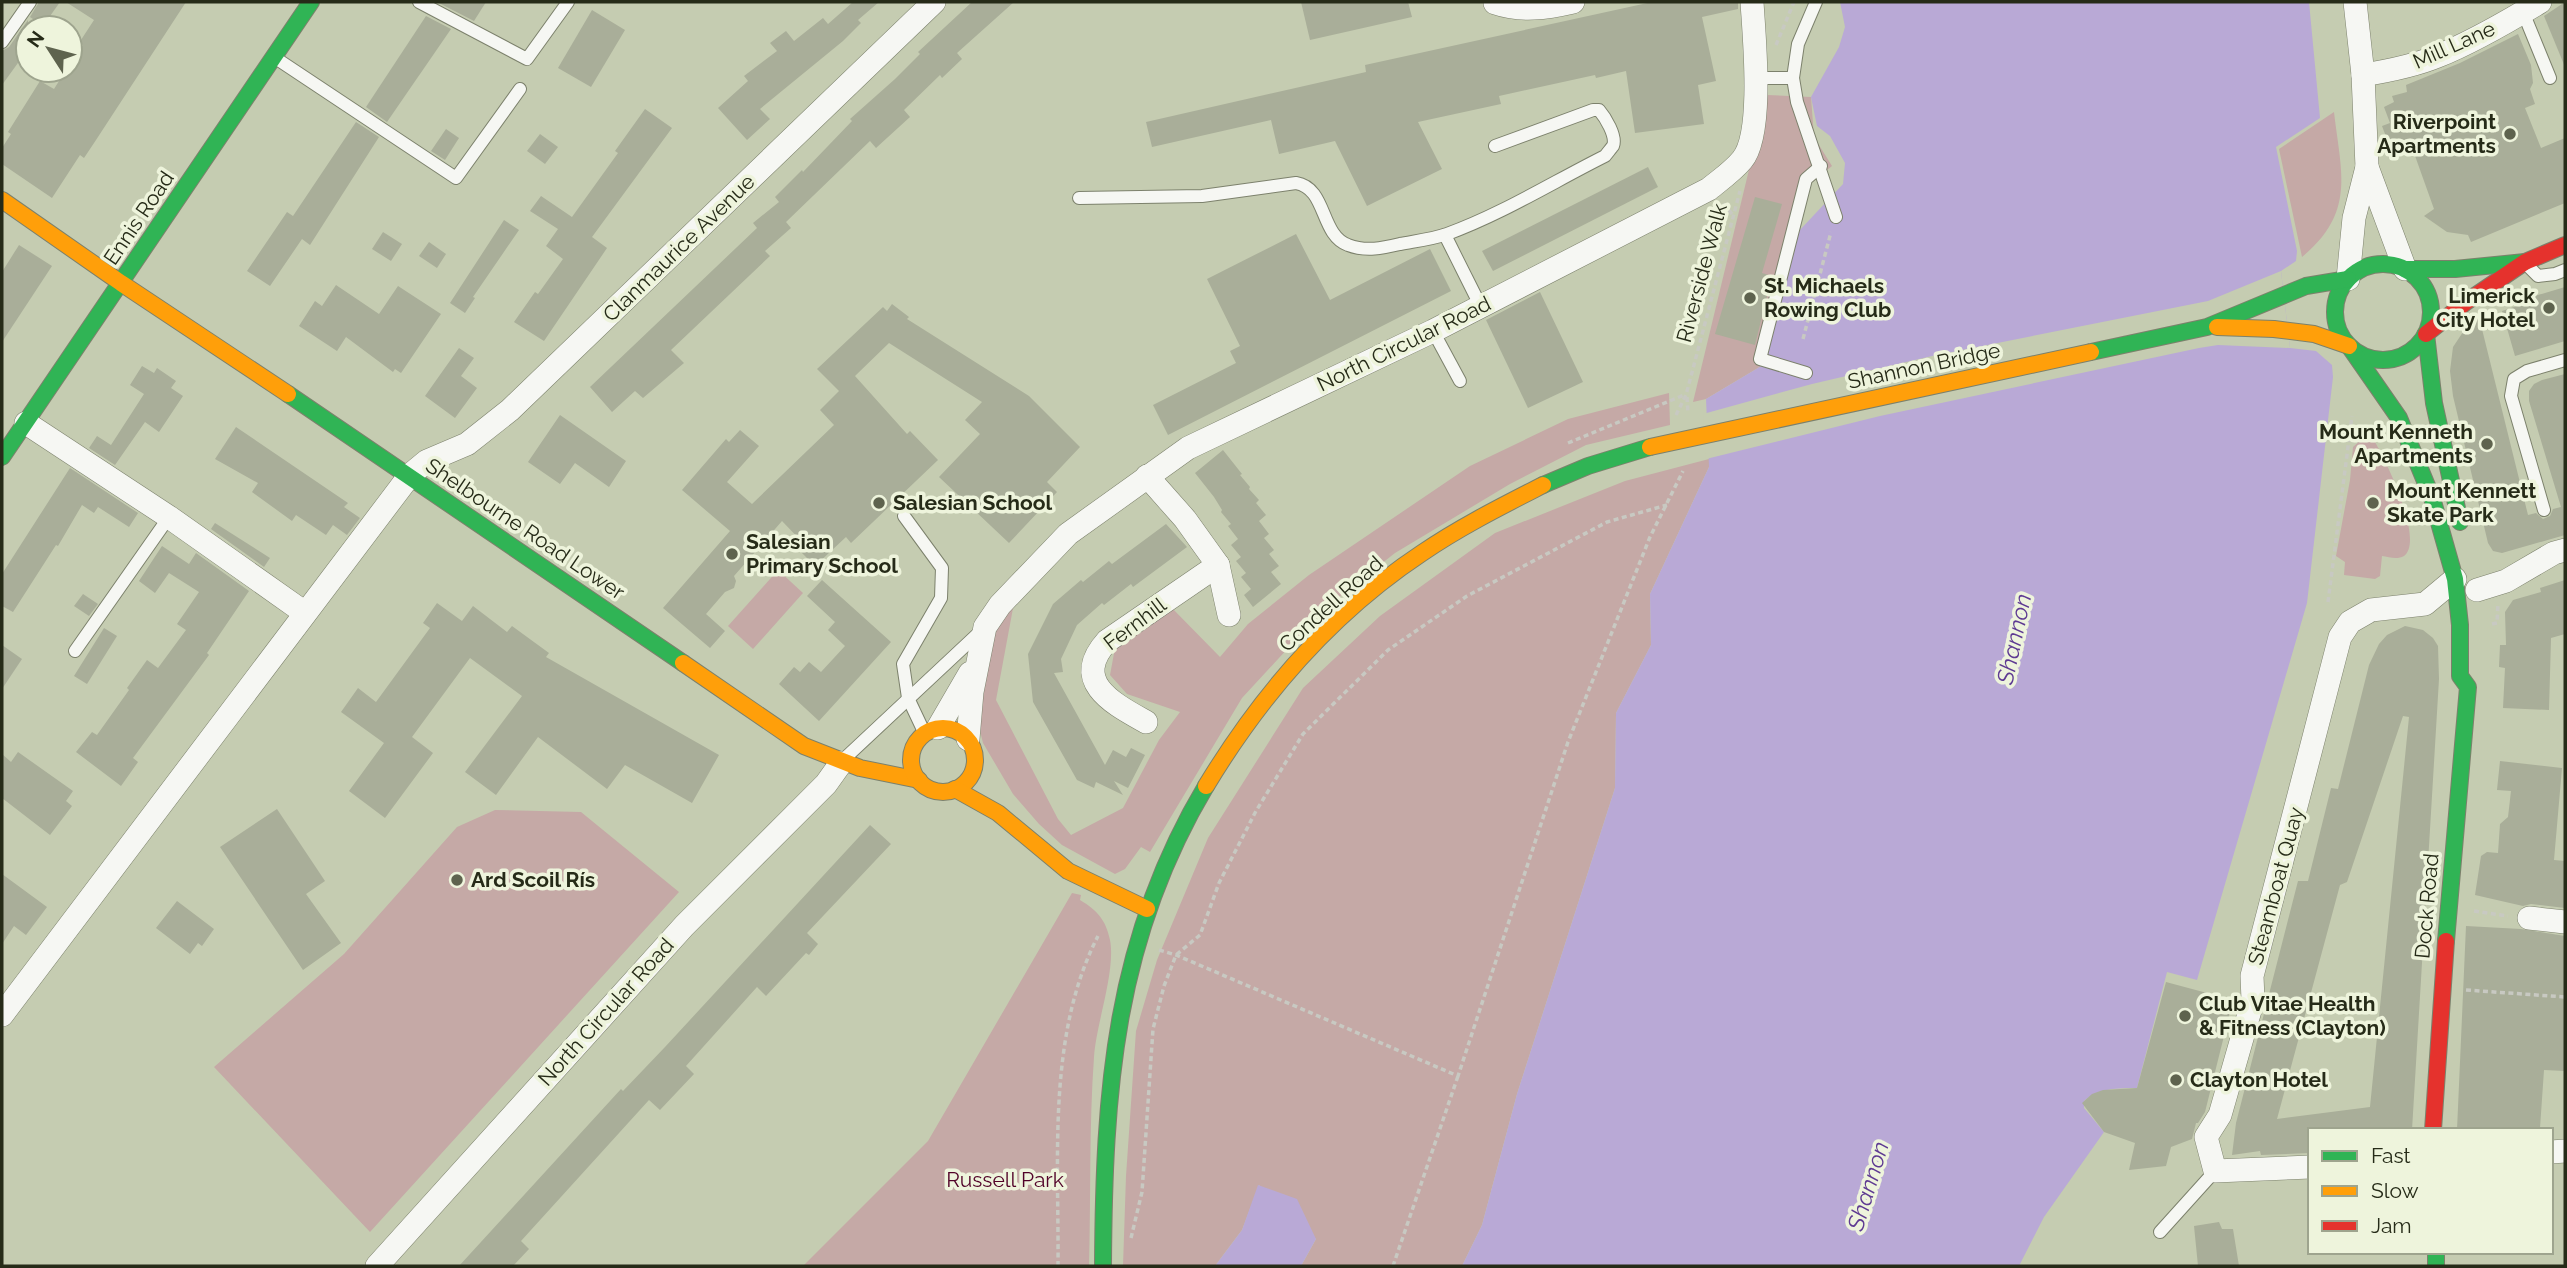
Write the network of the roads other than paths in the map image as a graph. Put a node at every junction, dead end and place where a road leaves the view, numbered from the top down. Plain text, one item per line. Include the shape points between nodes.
1 (30, 2) edge
2 (311, 2) edge
3 (419, 2) edge
4 (568, 2) edge
5 (934, 2) edge
6 (1573, 2) edge
7 (1752, 2) edge
8 (1816, 2) edge
9 (2355, 2) edge
10 (1494, 3) edge
11 (2531, 7) edge
12 (2, 42) edge
13 (274, 56) junction
14 (2363, 75) junction
15 (1757, 78) junction
16 (1793, 78) junction
17 (2550, 78) dead end
18 (520, 89) dead end
19 (1494, 146) dead end
20 (1821, 166) junction
21 (2367, 167) junction
22 (1079, 198) dead end
23 (2, 200) edge
24 (1836, 217) road end
25 (1445, 235) junction
26 (2565, 245) edge
27 (2525, 262) junction
28 (2405, 269) junction
29 (2565, 270) edge
30 (2348, 279) junction
31 (121, 283) junction
32 (1482, 307) junction
33 (2207, 327) junction
34 (1433, 331) junction
35 (2426, 334) junction
36 (2349, 346) junction
37 (2565, 360) edge
38 (1806, 373) dead end
39 (1460, 381) dead end
40 (26, 423) junction
41 (1650, 447) joint
42 (2, 457) edge
43 (410, 475) junction
44 (1147, 476) junction
45 (2544, 510) dead end
46 (904, 516) dead end
47 (169, 517) junction
48 (2465, 538) dead end
49 (2557, 547) edge
50 (1218, 565) junction
51 (2471, 587) junction
52 (305, 613) junction
53 (1229, 615) dead end
54 (985, 627) junction
55 (75, 651) dead end
56 (977, 661) junction
57 (908, 698) junction
58 (1146, 722) dead end
59 (926, 735) junction
60 (968, 739) junction
61 (844, 764) junction
62 (972, 772) junction
63 (919, 780) junction
64 (955, 789) junction
65 (998, 813) junction
66 (1147, 909) junction
67 (2529, 918) road end
68 (2565, 922) edge
69 (2, 1015) edge
70 (2432, 1128) edge
71 (2308, 1167) edge
72 (2215, 1171) junction
73 (2160, 1232) dead end
74 (377, 1266) edge
75 (1102, 1266) edge

1 - 12 lane
2 - 13 main road, Ennis Road
3 - 4 lane via 527,59
5 - 43 street, Clanmaurice Avenue via 510,410 467,444 427,461
6 - 10 street via 1543,8
7 - 15 street
8 - 16 lane via 1798,44
9 - 14 street
11 - 14 street, Mill Lane via 2440,63
11 - 17 lane
13 - 18 lane via 456,178
13 - 31 main road, Ennis Road
14 - 21 street
15 - 16 lane
15 - 32 street, North Circular Road via 1753,127 1744,158 1709,189
16 - 20 lane
19 - 25 lane via 1593,110 1603,114 1614,138 1605,156
20 - 24 lane
20 - 38 lane via 1806,179 1760,359
21 - 28 street
21 - 30 street via 2354,218
22 - 25 lane via 1202,196 1296,183 1310,188 1335,236 1345,244 1367,249
23 - 31 main road, Shelbourne Road Lower
25 - 32 lane
26 - 27 main road
27 - 28 main road
27 - 29 lane via 2538,276
27 - 35 main road
28 - 30 main road via 2375,264
28 - 35 main road via 2422,283 2430,301
30 - 33 main road via 2306,286
30 - 36 main road via 2339,293 2336,316
31 - 40 main road, Ennis Road
31 - 43 main road, Shelbourne Road Lower
32 - 34 street, North Circular Road
33 - 36 main road via 2314,334
33 - 41 main road, Shannon Bridge, bridge
34 - 39 lane
34 - 44 street, North Circular Road via 1188,448
35 - 36 main road via 2413,349 2390,359 2374,359
35 - 48 main road via 2434,403
36 - 51 main road, Dock Road via 2399,418
37 - 45 lane via 2514,379 2511,396
40 - 42 main road, Ennis Road
40 - 47 street
41 - 66 main road, Condell Road via 1586,466 1531,491 1420,554 1355,605 1303,654 1251,717 1196,802
43 - 52 street
43 - 61 main road, Shelbourne Road Lower via 804,746
44 - 50 street
44 - 54 street, North Circular Road via 1068,534
46 - 57 lane via 942,568 941,598 903,664
47 - 52 street
47 - 55 lane
49 - 51 street via 2506,581
50 - 53 street
50 - 58 street, Fernhill via 1107,641 1098,652 1094,664 1100,691
51 - 70 main road, Dock Road via 2460,625 2460,676 2473,682 2448,908
51 - 72 street, Steamboat Quay via 2425,604 2371,610 2350,622 2340,637 2252,976 2253,1000 2220,1115 2206,1137
52 - 69 street
54 - 56 street, North Circular Road
54 - 57 lane
56 - 59 street, North Circular Road
56 - 60 street, North Circular Road
57 - 59 lane
57 - 61 lane
59 - 60 main road via 949,728
59 - 61 main road via 890,753
59 - 63 main road via 911,763
60 - 62 main road via 975,755
61 - 63 main road, Shelbourne Road Lower
61 - 74 street, North Circular Road via 684,926
62 - 64 main road
62 - 65 main road
63 - 64 main road, Shelbourne Road Lower via 935,791
64 - 65 main road, Shelbourne Road Lower
65 - 66 main road via 1068,871
66 - 75 main road, Condell Road via 1113,1056
67 - 68 street
71 - 72 street
72 - 73 lane

